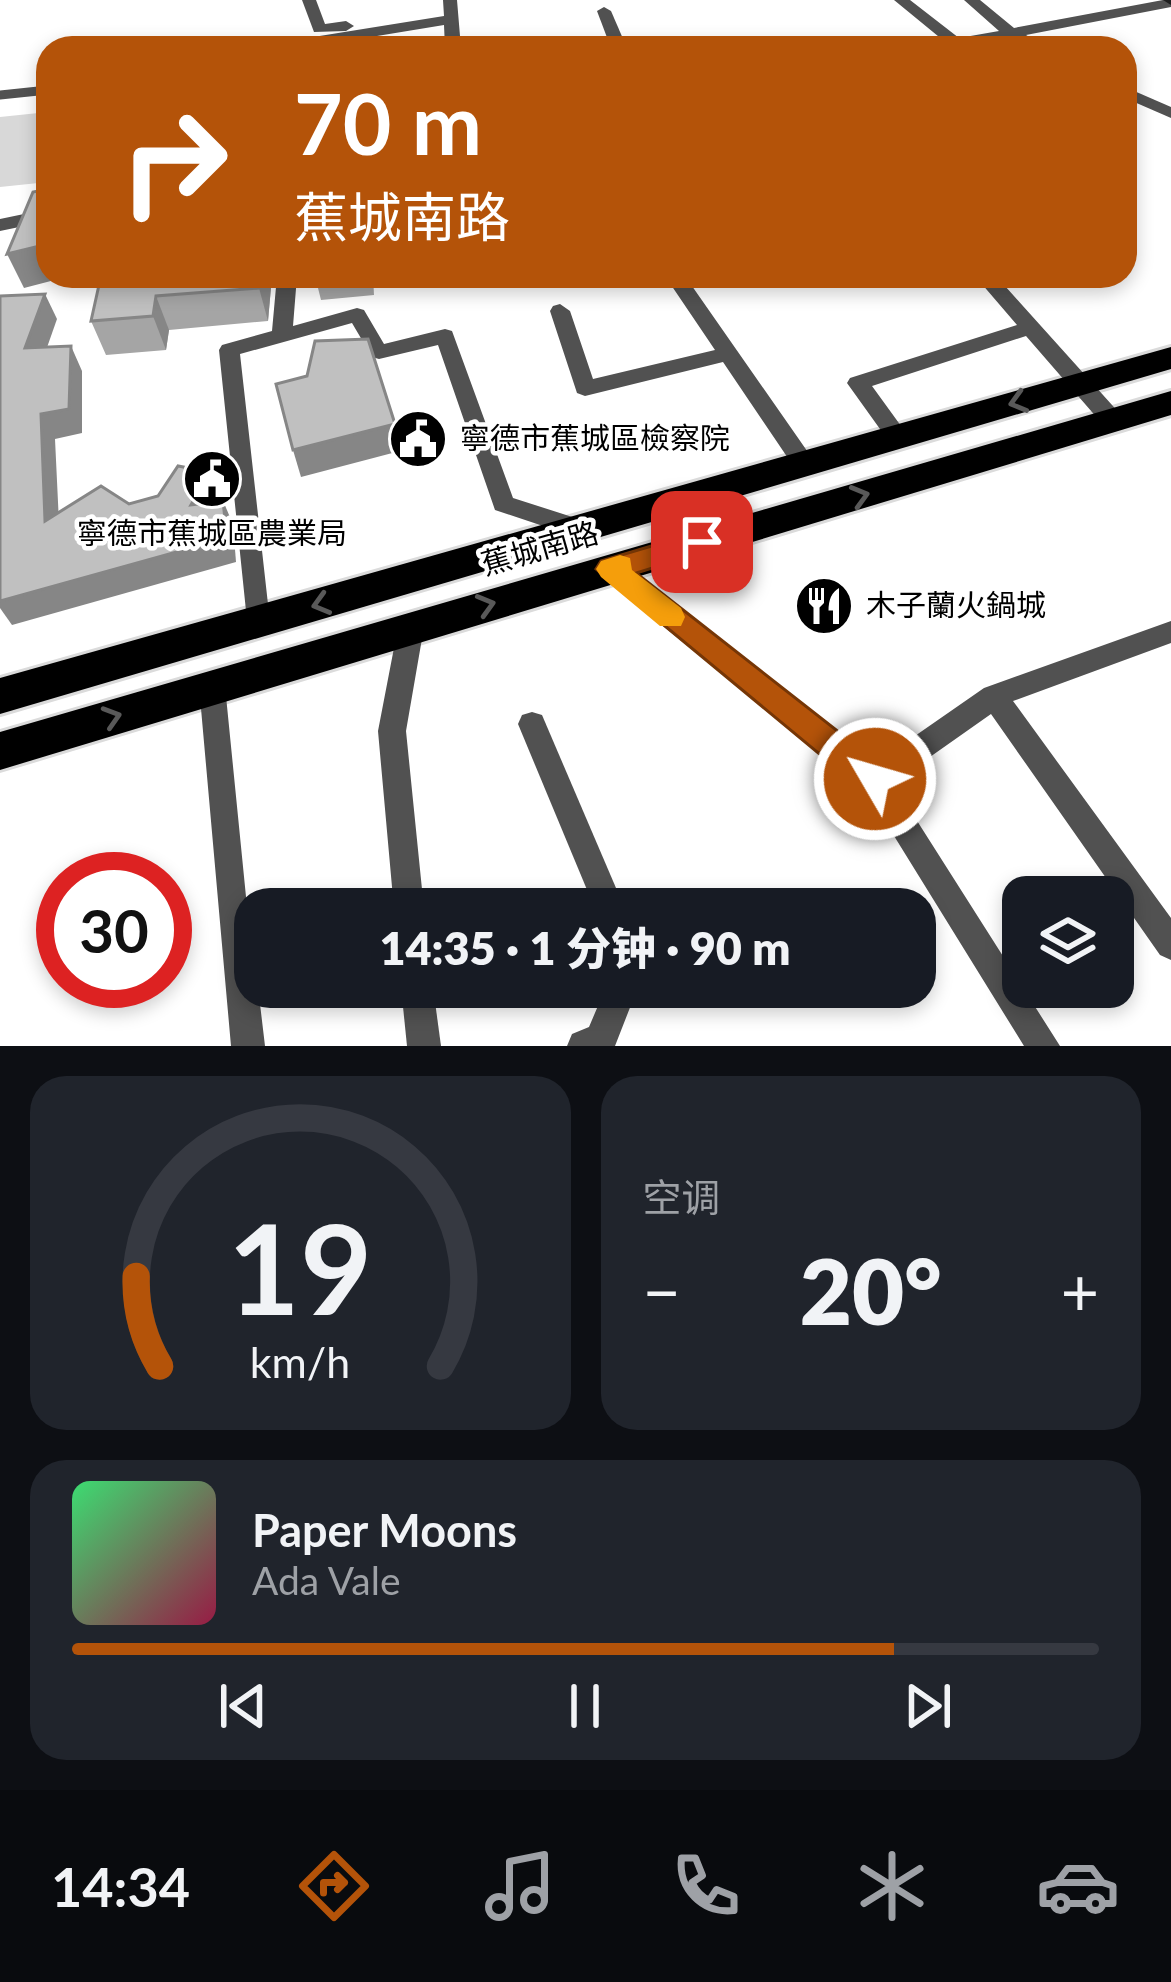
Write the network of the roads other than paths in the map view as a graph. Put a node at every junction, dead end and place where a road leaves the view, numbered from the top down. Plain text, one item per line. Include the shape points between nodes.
1 (309, 0) edge
2 (901, 0) edge
3 (971, 0) edge
4 (1171, 1) edge
5 (450, 10) edge
6 (604, 11) dead end
7 (1011, 33) junction
8 (331, 36) edge
9 (614, 36) edge
10 (946, 36) edge
11 (996, 36) edge
12 (1017, 36) edge
13 (36, 91) edge
14 (0, 95) edge
15 (1137, 97) edge
16 (1171, 113) edge
17 (36, 218) edge
18 (0, 225) edge
19 (286, 288) edge
20 (684, 288) edge
21 (996, 288) edge
22 (560, 310) dead end
23 (1033, 327) junction
24 (282, 336) junction
25 (728, 354) junction
26 (1171, 358) edge
27 (1082, 384) junction
28 (1171, 404) edge
29 (1113, 421) junction
30 (898, 437) junction
31 (804, 464) junction
32 (579, 529) junction
33 (610, 569) junction
34 (257, 622) junction
35 (411, 627) junction
36 (1171, 632) edge
37 (212, 686) junction
38 (0, 696) edge
39 (994, 696) junction
40 (532, 724) dead end
41 (1, 757) edge
42 (875, 779) junction
43 (408, 888) edge
44 (601, 888) edge
45 (1171, 944) edge
46 (419, 1008) edge
47 (614, 1008) edge
48 (248, 1046) edge
49 (424, 1046) edge
50 (584, 1046) edge
51 (1043, 1046) edge

1 - 5 street via 319,29
2 - 10 street
3 - 7 street
4 - 7 street
5 - 8 street
6 - 9 street
7 - 11 street
7 - 12 street
13 - 14 lane
15 - 16 street
17 - 18 street
19 - 24 street
20 - 25 street
21 - 23 street
22 - 25 street via 585,388
23 - 27 street
23 - 30 street via 858,383
24 - 32 street via 357,316 379,352 446,336 503,504
24 - 34 street via 229,350
25 - 31 street
26 - 27 highway, 蕉城南路
27 - 29 street
27 -> 30 highway, 蕉城南路
28 - 29 highway, 蕉城南路
33 -> 29 highway, 蕉城南路
30 - 31 highway, 蕉城南路
31 - 32 highway, 蕉城南路
32 -> 34 highway, 蕉城南路
35 -> 33 highway, 蕉城南路
33 - 42 street
34 - 38 highway, 蕉城南路
35 - 37 highway, 蕉城南路
35 - 43 street via 392,731
36 - 39 street
41 -> 37 highway, 蕉城南路
37 - 48 street
39 - 42 street
39 - 45 street
40 - 44 street
42 - 51 street
46 - 49 street
47 - 50 street via 601,1040

